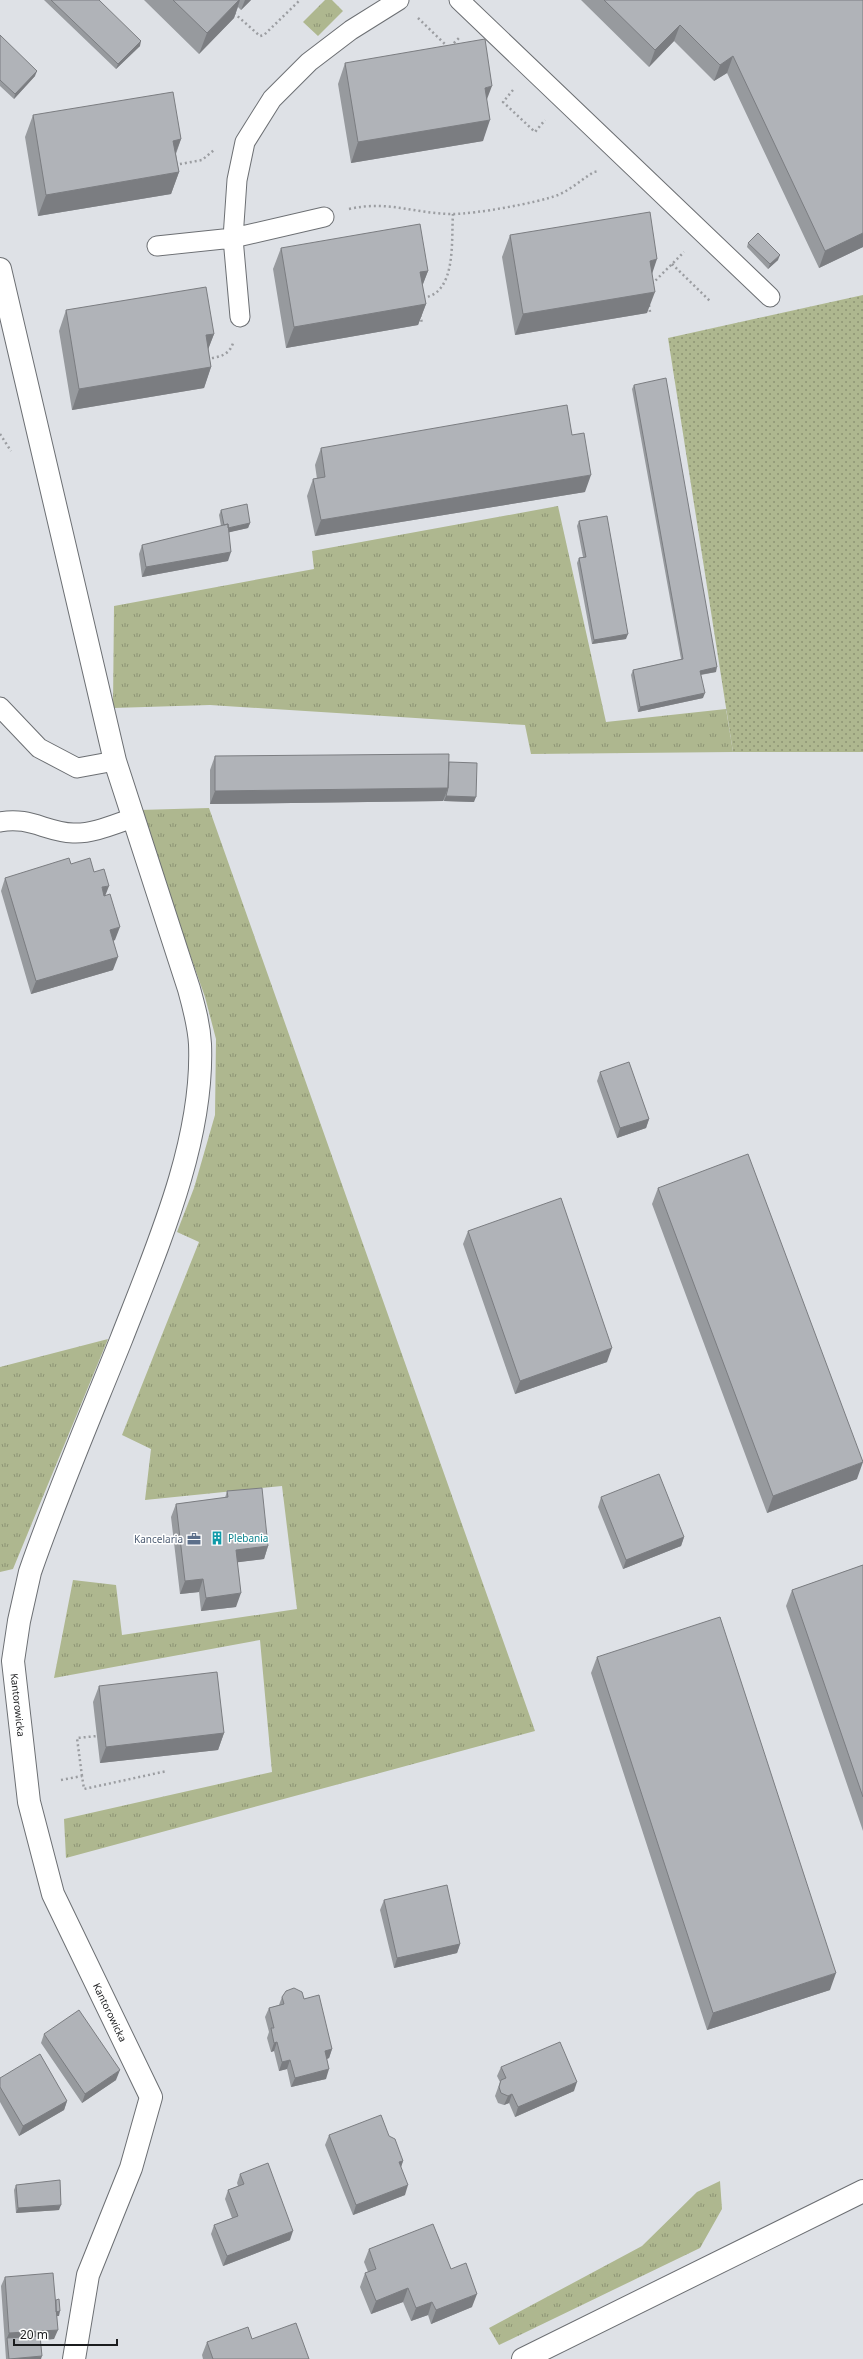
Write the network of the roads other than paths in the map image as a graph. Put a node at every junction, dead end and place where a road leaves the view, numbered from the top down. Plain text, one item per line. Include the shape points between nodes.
1 (399, 0) edge
2 (459, 0) edge
3 (324, 217) dead end
4 (233, 238) junction
5 (157, 246) dead end
6 (0, 269) edge
7 (770, 297) dead end
8 (240, 317) dead end
9 (0, 707) edge
10 (116, 761) junction
11 (133, 818) junction
12 (0, 822) edge
13 (863, 2191) edge
14 (74, 2359) edge
15 (523, 2359) edge

1 - 4 lane via 351,30 309,62 272,99 245,142 237,180
2 - 7 lane
3 - 4 lane
4 - 5 lane
4 - 8 lane
6 - 10 street, Kantorowicka
9 - 10 lane via 39,748 77,768
10 - 11 street, Kantorowicka
11 - 12 lane via 87,832 72,833 26,820
11 - 14 street, Kantorowicka via 197,1018 200,1044 198,1082 186,1154 158,1246 32,1566 13,1661 29,1802 53,1894 151,2097 131,2168 88,2276
13 - 15 street

